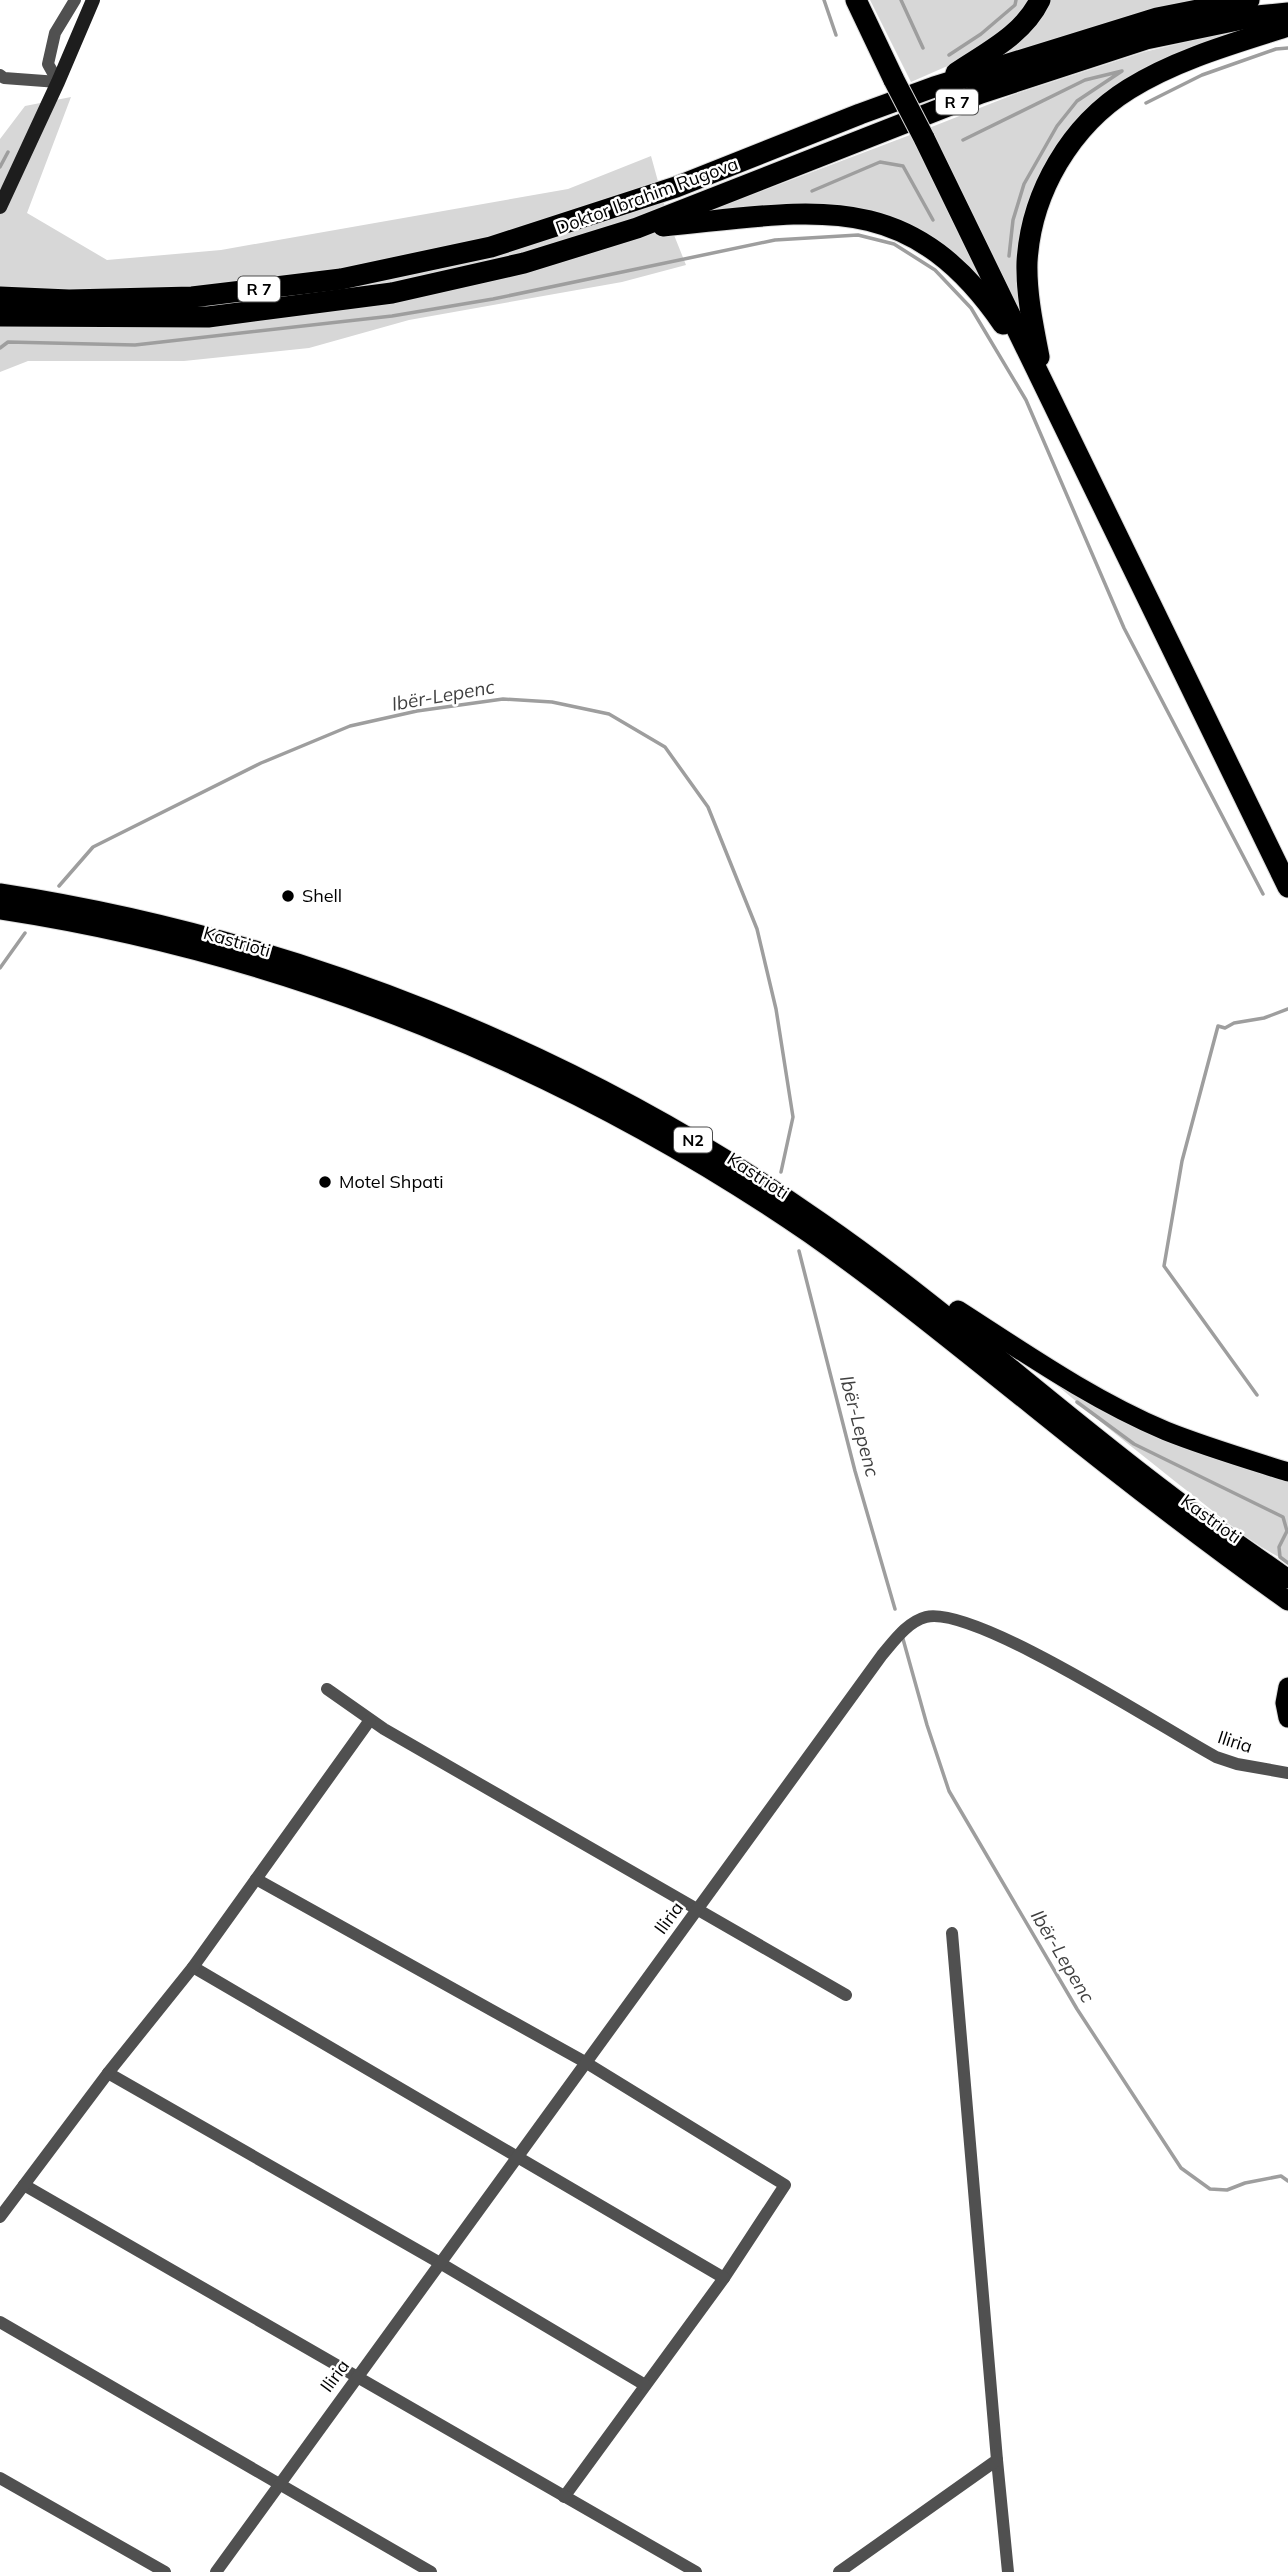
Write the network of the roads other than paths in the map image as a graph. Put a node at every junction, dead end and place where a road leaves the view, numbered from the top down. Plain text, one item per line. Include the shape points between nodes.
1 (75, 0) edge
2 (93, 0) edge
3 (856, 0) edge
4 (1040, 0) edge
5 (1249, 0) edge
6 (1288, 13) edge
7 (1288, 26) edge
8 (0, 75) edge
9 (58, 82) junction
10 (934, 87) junction
11 (0, 207) edge
12 (637, 228) junction
13 (0, 297) edge
14 (0, 316) edge
15 (1046, 386) junction
16 (1288, 887) edge
17 (0, 893) edge
18 (0, 910) edge
19 (872, 1258) junction
20 (1288, 1472) edge
21 (1288, 1578) edge
22 (1286, 1600) edge
23 (1288, 1688) edge
24 (327, 1689) dead end
25 (1288, 1718) edge
26 (370, 1720) junction
27 (1288, 1773) edge
28 (256, 1879) junction
29 (697, 1910) junction
30 (952, 1933) dead end
31 (193, 1967) junction
32 (846, 1995) dead end
33 (586, 2062) junction
34 (108, 2073) junction
35 (518, 2156) junction
36 (24, 2185) junction
37 (0, 2217) edge
38 (440, 2263) junction
39 (724, 2278) junction
40 (0, 2322) edge
41 (356, 2376) junction
42 (645, 2385) junction
43 (997, 2460) junction
44 (0, 2478) edge
45 (278, 2485) junction
46 (564, 2497) junction
47 (165, 2572) edge
48 (216, 2572) edge
49 (431, 2572) edge
50 (695, 2572) edge
51 (839, 2572) edge
52 (1008, 2572) edge

1 - 9 street via 55,33 48,64
2 - 9 main road
3 - 15 highway, bridge
4 - 10 highway via 1033,15 1003,44
5 - 10 highway, Doktor Ibrahim Rugova / R 7 via 1157,18
6 - 12 highway, Doktor Ibrahim Rugova / R 7 via 1146,39 994,89
7 - 15 highway via 1187,61 1130,88 1078,131 1043,192 1027,262
8 - 9 street
9 - 11 main road
10 - 13 highway, Doktor Ibrahim Rugova / R 7 via 676,187 491,247 341,279 192,297
12 - 14 highway, Doktor Ibrahim Rugova / R 7 via 524,263 393,293 208,317
12 - 15 highway via 792,212 849,216 883,225 914,237 961,271 980,290
15 - 16 highway
17 - 19 highway, Kastrioti / N2 via 204,936 308,967 458,1023 644,1112 765,1184
18 - 22 highway, Kastrioti / N2 via 188,949 302,983 453,1039 637,1127 757,1199 853,1265 1164,1511
19 - 20 highway via 1128,1412 1196,1442
19 - 21 highway, Kastrioti / N2 via 1171,1496
23 - 25 highway
24 - 26 street
26 - 28 street
26 - 29 street
27 - 29 street, Iliria via 1216,1757 1004,1636 927,1617 907,1628 888,1648
28 - 31 street
28 - 33 street
29 - 32 street
29 - 33 street, Iliria
30 - 43 street
31 - 34 street
31 - 35 street
33 - 35 street, Iliria
33 - 39 street via 785,2185
34 - 36 street
34 - 38 street
35 - 38 street, Iliria
35 - 39 street
36 - 37 street
36 - 41 street
38 - 41 street, Iliria
38 - 42 street
39 - 42 street
40 - 45 street
41 - 45 street, Iliria
41 - 46 street
42 - 46 street
43 - 51 street
43 - 52 street
44 - 47 street
45 - 48 street, Iliria
45 - 49 street
46 - 50 street

